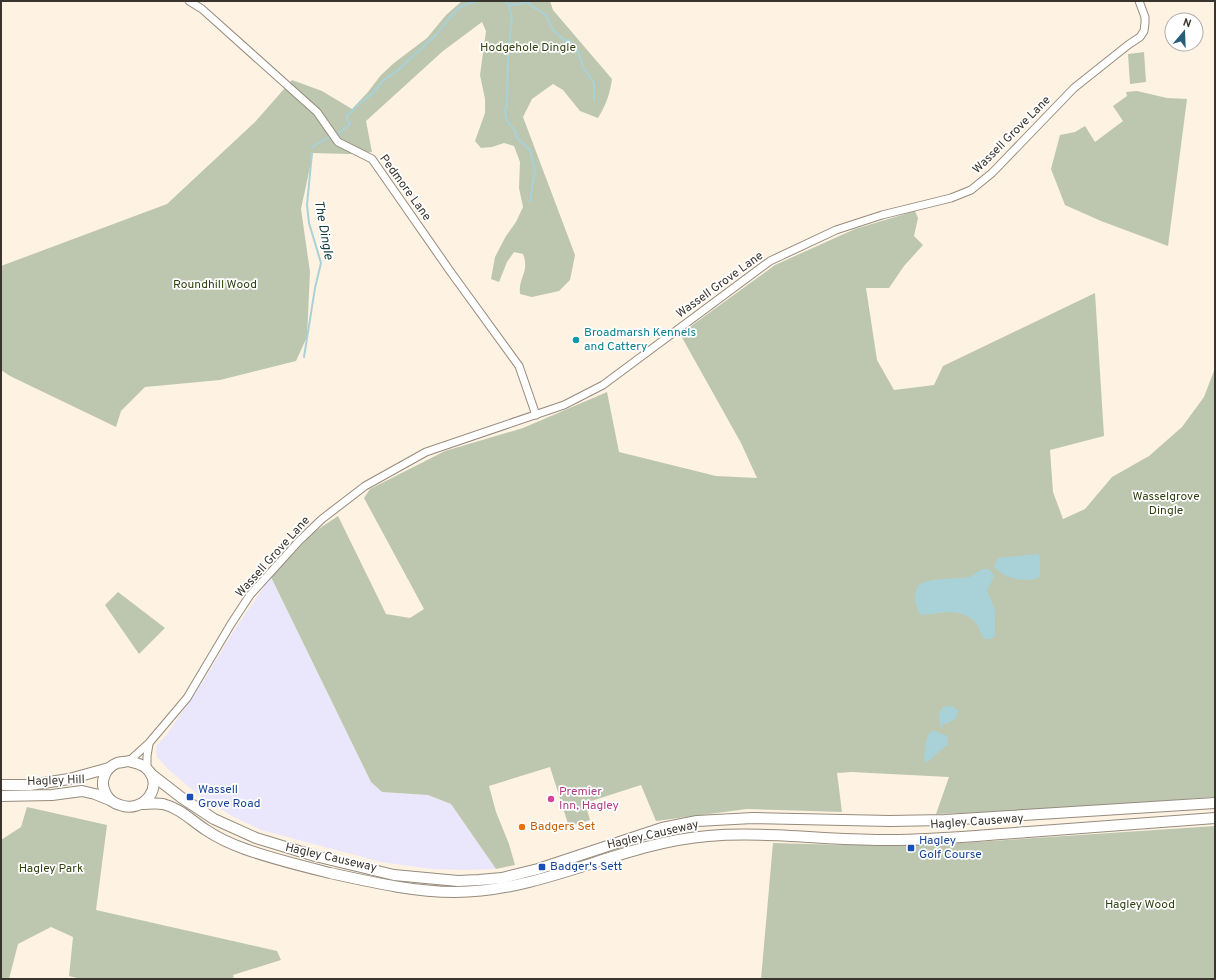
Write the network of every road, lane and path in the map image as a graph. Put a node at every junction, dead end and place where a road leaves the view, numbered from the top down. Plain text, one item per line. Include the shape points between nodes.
1 (189, 1) edge
2 (1140, 1) edge
3 (536, 415) junction
4 (149, 743) junction
5 (129, 761) junction
6 (109, 768) junction
7 (149, 772) junction
8 (1, 785) edge
9 (1, 796) edge
10 (110, 800) junction
11 (1215, 803) edge
12 (141, 804) junction
13 (1215, 818) edge

1 - 3 street, Pedmore Lane via 202,9 316,112 338,142 372,159 520,366
2 - 3 street, Wassell Grove Lane via 1145,17 1144,31 1140,37 1074,88 992,173 971,190 836,230 770,261 603,385 564,405
3 - 4 street, Wassell Grove Lane via 426,452 365,486 322,519 250,596 187,698
4 - 5 street, Wassell Grove Lane
4 - 7 street
5 - 6 highway via 117,763
5 - 7 highway
6 - 8 highway, Hagley Hill via 69,779 30,785
6 - 10 highway via 102,783
7 - 11 highway, Hagley Causeway via 214,819 256,838 315,856 394,875 458,881 502,878 538,869 662,828 697,821 753,818 945,820
7 - 12 highway via 153,780 152,792
9 - 10 highway, Hagley Hill via 52,795 82,791
10 - 12 highway via 124,807
12 - 13 highway, Hagley Causeway via 163,804 173,808 232,844 279,860 392,886 456,892 504,888 541,880 625,853 706,836 740,834 889,840 946,838

